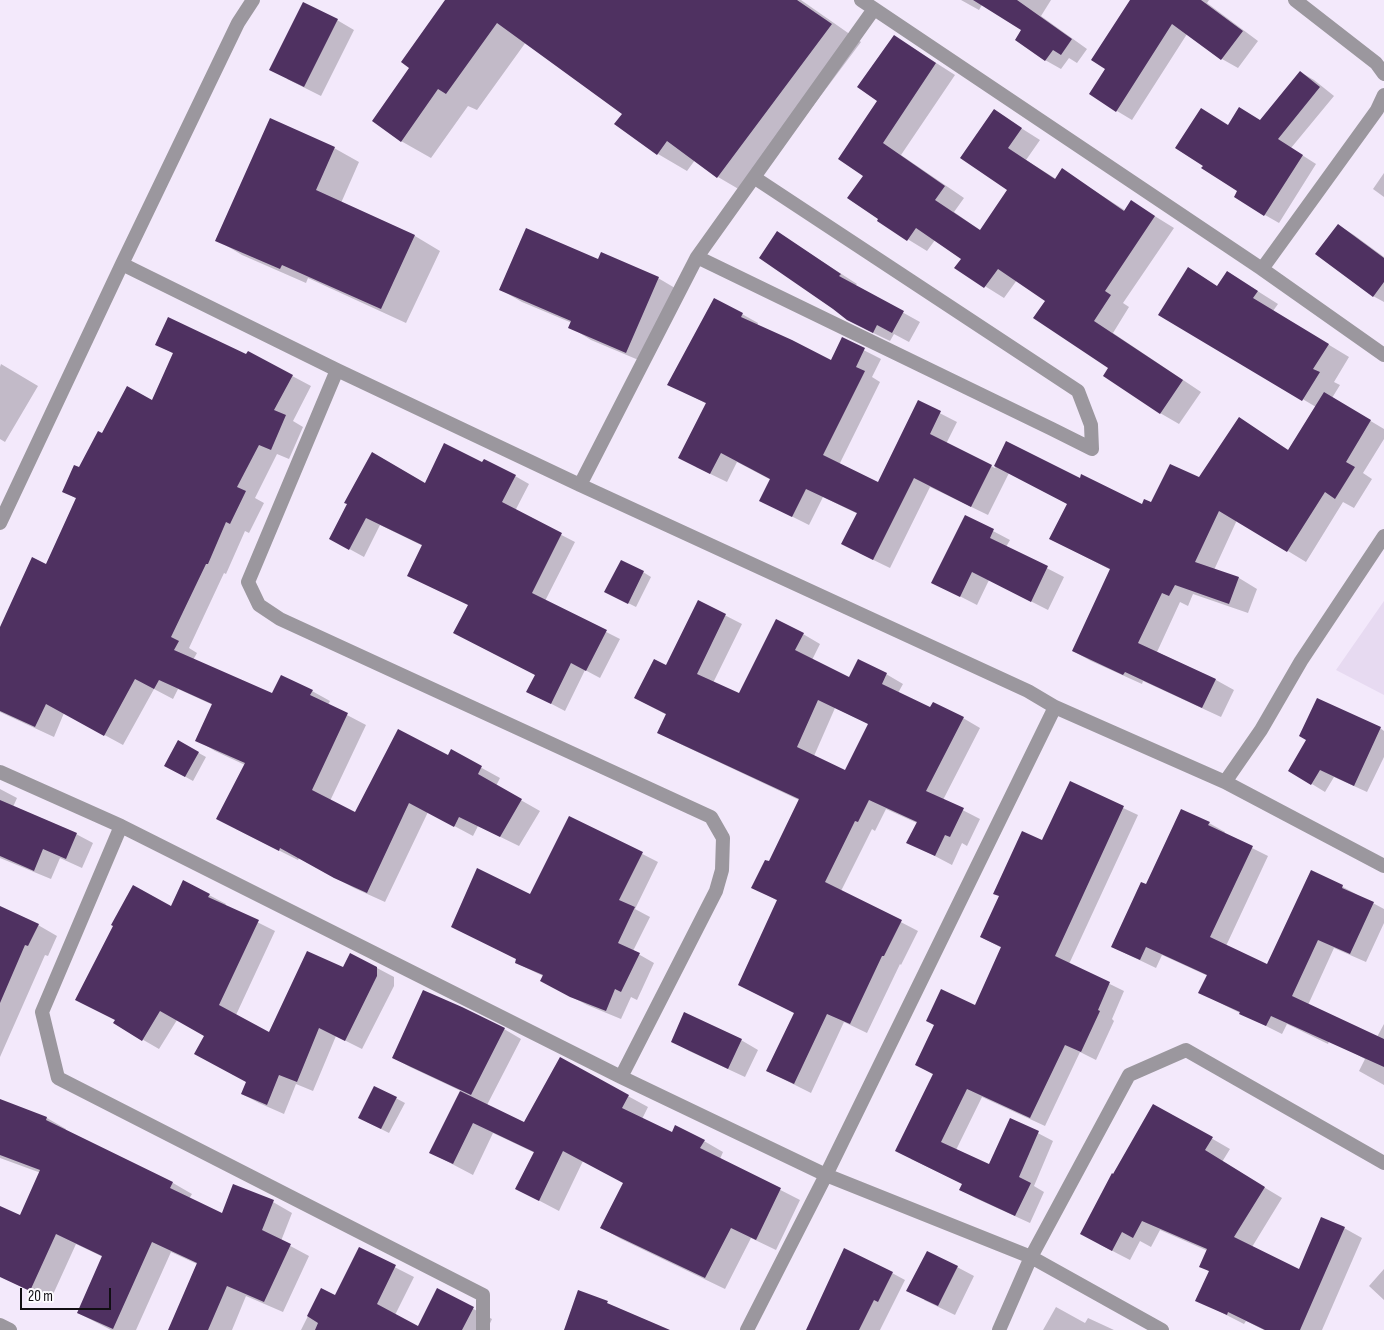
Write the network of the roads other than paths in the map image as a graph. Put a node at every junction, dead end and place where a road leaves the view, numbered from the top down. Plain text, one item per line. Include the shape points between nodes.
1 (253, 0) edge
2 (861, 0) edge
3 (1295, 0) edge
4 (874, 9) junction
5 (1384, 74) edge
6 (1384, 95) edge
7 (755, 178) junction
8 (697, 257) junction
9 (122, 264) junction
10 (1262, 269) junction
11 (1384, 355) edge
12 (337, 370) junction
13 (580, 485) junction
14 (0, 523) edge
15 (1384, 536) edge
16 (1055, 708) junction
17 (0, 772) edge
18 (1225, 782) junction
19 (121, 826) junction
20 (1384, 866) edge
21 (621, 1077) junction
22 (1384, 1163) edge
23 (826, 1175) junction
24 (1030, 1257) junction
25 (0, 1325) edge
26 (10, 1330) edge
27 (483, 1330) edge
28 (747, 1330) edge
29 (999, 1330) edge
30 (1162, 1330) edge

1 - 9 street via 238,23
2 - 4 street
3 - 5 street via 1376,63
4 - 7 street
4 - 10 street
6 - 10 street via 1377,110
7 - 8 street
7 - 8 street via 1078,391 1091,425 1092,449
8 - 13 street
9 - 12 street
9 - 14 street
10 - 11 street
12 - 13 street
12 - 21 street via 248,582 259,604 280,619 711,817 723,838 722,870 716,891
13 - 16 street via 1028,691
15 - 18 street
16 - 18 street
16 - 23 street
17 - 19 street
18 - 20 street
19 - 21 street
19 - 27 street via 42,1012 58,1078 483,1295
21 - 23 street
22 - 24 street via 1186,1050 1128,1075
23 - 24 street
23 - 28 street
24 - 29 street
24 - 30 street
25 - 26 street

